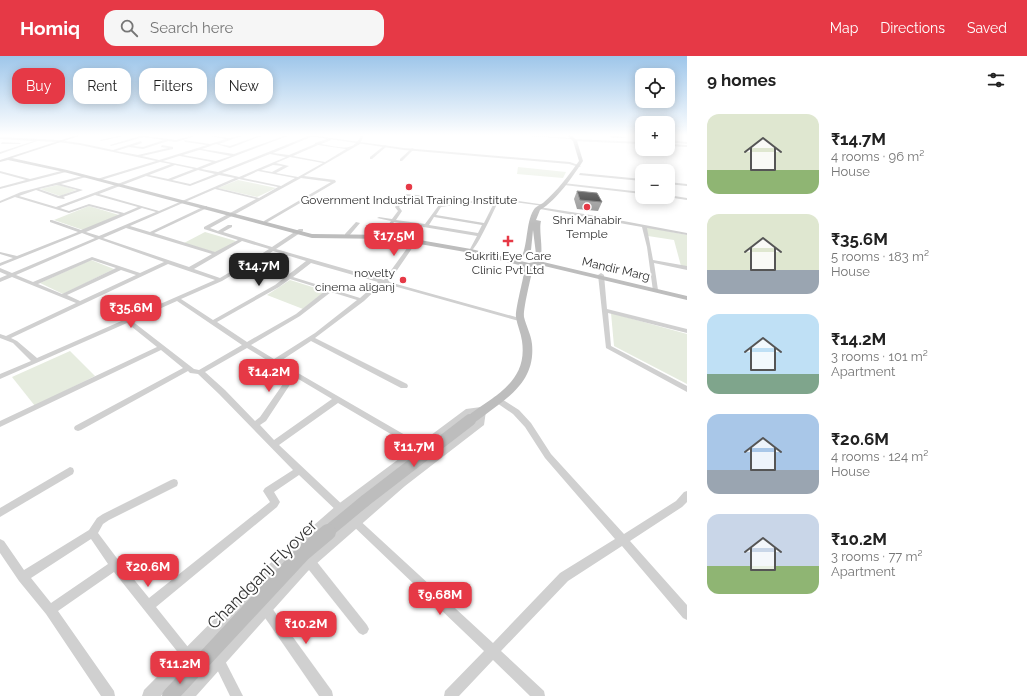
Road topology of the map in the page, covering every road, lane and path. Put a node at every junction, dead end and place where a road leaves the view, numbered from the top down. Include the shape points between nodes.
1 (37, 165) edge
2 (142, 165) edge
3 (173, 165) edge
4 (179, 165) edge
5 (194, 165) dead end
6 (208, 165) edge
7 (241, 165) edge
8 (268, 165) edge
9 (281, 165) edge
10 (323, 165) edge
11 (571, 165) edge
12 (580, 165) edge
13 (188, 167) junction
14 (197, 169) junction
15 (257, 170) junction
16 (65, 171) junction
17 (577, 172) junction
18 (1, 173) edge
19 (272, 173) junction
20 (218, 174) junction
21 (146, 175) junction
22 (85, 176) junction
23 (300, 177) junction
24 (238, 178) junction
25 (635, 179) edge
26 (687, 179) edge
27 (30, 180) junction
28 (98, 180) junction
29 (168, 180) junction
30 (58, 184) junction
31 (564, 184) junction
32 (675, 184) edge
33 (118, 185) junction
34 (685, 185) edge
35 (282, 187) junction
36 (0, 188) edge
37 (214, 188) junction
38 (35, 190) junction
39 (635, 192) edge
40 (96, 194) junction
41 (16, 196) junction
42 (59, 197) junction
43 (675, 197) edge
44 (438, 198) dead end
45 (260, 199) junction
46 (687, 199) edge
47 (75, 201) junction
48 (0, 202) edge
49 (183, 202) junction
50 (496, 202) junction
51 (142, 207) junction
52 (206, 207) junction
53 (541, 207) junction
54 (55, 208) junction
55 (160, 212) junction
56 (123, 214) junction
57 (231, 214) junction
58 (433, 216) junction
59 (379, 218) dead end
60 (392, 220) junction
61 (51, 222) dead end
62 (267, 223) junction
63 (358, 223) dead end
64 (485, 224) junction
65 (126, 226) junction
66 (230, 226) dead end
67 (426, 226) junction
68 (644, 226) junction
69 (299, 231) junction
70 (81, 232) junction
71 (219, 232) junction
72 (149, 234) junction
73 (687, 234) edge
74 (347, 235) junction
75 (480, 235) junction
76 (383, 236) junction
77 (100, 238) junction
78 (242, 239) junction
79 (415, 241) junction
80 (270, 248) junction
81 (472, 249) junction
82 (0, 253) edge
83 (216, 254) junction
84 (18, 258) junction
85 (310, 261) junction
86 (530, 261) junction
87 (651, 261) junction
88 (168, 262) junction
89 (0, 265) edge
90 (121, 268) junction
91 (687, 268) edge
92 (190, 269) junction
93 (0, 270) edge
94 (12, 275) junction
95 (140, 275) junction
96 (602, 276) junction
97 (289, 277) junction
98 (0, 280) edge
99 (220, 280) junction
100 (384, 282) junction
101 (33, 284) junction
102 (655, 289) junction
103 (330, 290) junction
104 (61, 296) junction
105 (687, 296) edge
106 (179, 300) junction
107 (362, 300) junction
108 (80, 304) junction
109 (604, 310) junction
110 (128, 321) junction
111 (213, 322) junction
112 (522, 322) junction
113 (687, 331) edge
114 (5, 338) edge
115 (311, 340) junction
116 (0, 344) edge
117 (247, 345) junction
118 (161, 348) junction
119 (36, 361) junction
120 (275, 362) junction
121 (188, 368) junction
122 (200, 372) junction
123 (294, 373) junction
124 (0, 377) edge
125 (404, 386) dead end
126 (687, 389) edge
127 (338, 399) junction
128 (497, 399) junction
129 (475, 416) junction
130 (0, 424) edge
131 (255, 425) junction
132 (78, 428) dead end
133 (274, 444) junction
134 (421, 448) junction
135 (300, 470) junction
136 (70, 471) dead end
137 (174, 483) dead end
138 (687, 495) edge
139 (341, 509) junction
140 (0, 513) edge
141 (355, 522) junction
142 (92, 533) junction
143 (622, 539) junction
144 (0, 544) edge
145 (309, 561) junction
146 (115, 565) junction
147 (23, 577) junction
148 (148, 606) junction
149 (265, 608) junction
150 (50, 610) junction
151 (687, 614) edge
152 (363, 629) dead end
153 (493, 651) junction
154 (188, 656) junction
155 (218, 659) junction
156 (109, 696) edge
157 (150, 696) edge
158 (170, 696) edge
159 (184, 696) edge
160 (237, 696) edge
161 (327, 696) edge
162 (450, 696) edge
163 (538, 696) edge

1 - 16 main road
2 - 28 street
3 - 21 street
4 - 13 street
5 - 13 street
6 - 14 street
7 - 20 street
8 - 15 street
9 - 19 street via 286,166
10 - 23 street
11 - 17 street
12 - 17 main road
13 - 14 street
14 - 20 street
14 - 29 street
15 - 19 street
15 - 24 street
16 - 22 main road
16 - 27 street
17 - 25 street
17 - 31 main road
18 - 27 street
19 - 23 street
20 - 24 street
20 - 29 street via 190,185
21 - 29 street
21 - 33 street
22 - 28 main road
22 - 30 street
23 - 35 street
23 - 62 street via 335,181
24 - 35 street
24 - 37 street
26 - 34 street
27 - 36 street
28 - 33 main road
30 - 38 street
30 - 42 street via 81,190
31 - 39 street
31 - 53 main road
32 - 34 street
33 - 40 street
33 - 49 main road
35 - 45 street
37 - 45 street
37 - 49 street
38 - 41 street
38 - 42 street
40 - 47 street
40 - 51 street
41 - 48 street
41 - 54 street
42 - 47 street
43 - 46 street
44 - 60 street via 407,194 397,207 400,211
45 - 57 street
47 - 54 street
49 - 52 main road
49 - 55 street
50 - 53 street via 498,199
50 - 58 street via 467,202 440,206
50 - 64 street
51 - 55 street
51 - 56 street
52 - 57 main road
52 - 72 street
53 - 68 street
53 - 86 main road via 537,209 530,229
53 - 86 main road via 536,230 538,254
54 - 56 street via 69,212 89,205
55 - 65 street
56 - 70 street
57 - 62 main road
57 - 71 street via 206,228
58 - 64 street
58 - 67 street
59 - 60 street
60 - 67 street
60 - 76 street
61 - 70 street
62 - 69 main road
63 - 74 street
64 - 75 street
65 - 72 street
65 - 77 street
66 - 71 street
67 - 75 street
68 - 73 street
68 - 87 street
69 - 74 main road via 327,236
69 - 76 main road via 322,237
69 - 80 street
70 - 77 street
70 - 84 street
71 - 78 street
72 - 83 street
74 - 76 main road
75 - 81 street
76 - 79 main road
76 - 81 main road
77 - 88 street
77 - 94 street
78 - 80 street
78 - 83 street
79 - 86 main road
79 - 100 street
80 - 85 street
80 - 99 street via 258,259
81 - 86 main road
82 - 84 street
83 - 92 street
84 - 89 street
85 - 97 street
85 - 100 street
86 - 96 main road, Mandir Marg
86 - 112 main road via 534,275 526,318
87 - 91 street
87 - 102 street
88 - 92 street
88 - 95 street
90 - 95 street
90 - 101 street via 92,258
90 - 104 street
92 - 99 street
93 - 94 street
94 - 98 street
94 - 101 street
95 - 108 street
96 - 102 main road, Mandir Marg
96 - 109 street
97 - 103 street
97 - 111 street via 251,302
99 - 106 street
100 - 107 street
100 - 112 street
101 - 104 street
102 - 105 main road, Mandir Marg
103 - 107 street
103 - 117 street via 298,314
104 - 108 street
106 - 110 street
106 - 111 street
107 - 115 street
108 - 114 street
109 - 113 street
109 - 126 street via 608,347
110 - 118 street
110 - 119 street
111 - 117 street
112 - 128 main road, Chandganj Flyover via 528,355 524,372 517,384
114 - 116 street
114 - 119 street via 15,342
115 - 120 street
115 - 125 street
117 - 120 street
117 - 122 street
118 - 121 street
118 - 130 street
119 - 124 street
120 - 123 street
121 - 122 street
121 - 132 street
122 - 131 street
123 - 127 street
123 - 131 street via 263,419
127 - 133 street
127 - 134 street
128 - 129 main road, Chandganj Flyover
128 - 143 street via 516,412 528,425 548,456
129 - 134 street via 469,412
129 - 141 street via 480,422
129 - 158 main road, Chandganj Flyover, bridge via 366,500 303,553
131 - 133 street
133 - 135 street
134 - 139 street
135 - 139 street
135 - 148 street via 268,491 274,504
136 - 140 street
137 - 142 street via 106,517
138 - 143 street via 679,504
139 - 141 street
139 - 154 street via 271,572
141 - 145 street
141 - 153 street
142 - 146 street
142 - 147 street
143 - 151 street
143 - 153 street via 564,576
144 - 147 street
145 - 149 street
145 - 152 street
146 - 148 street
146 - 150 street
147 - 150 street
148 - 154 street
149 - 155 street
149 - 161 street
150 - 156 street
153 - 162 street
153 - 163 street
154 - 157 street
155 - 159 street
155 - 160 street

